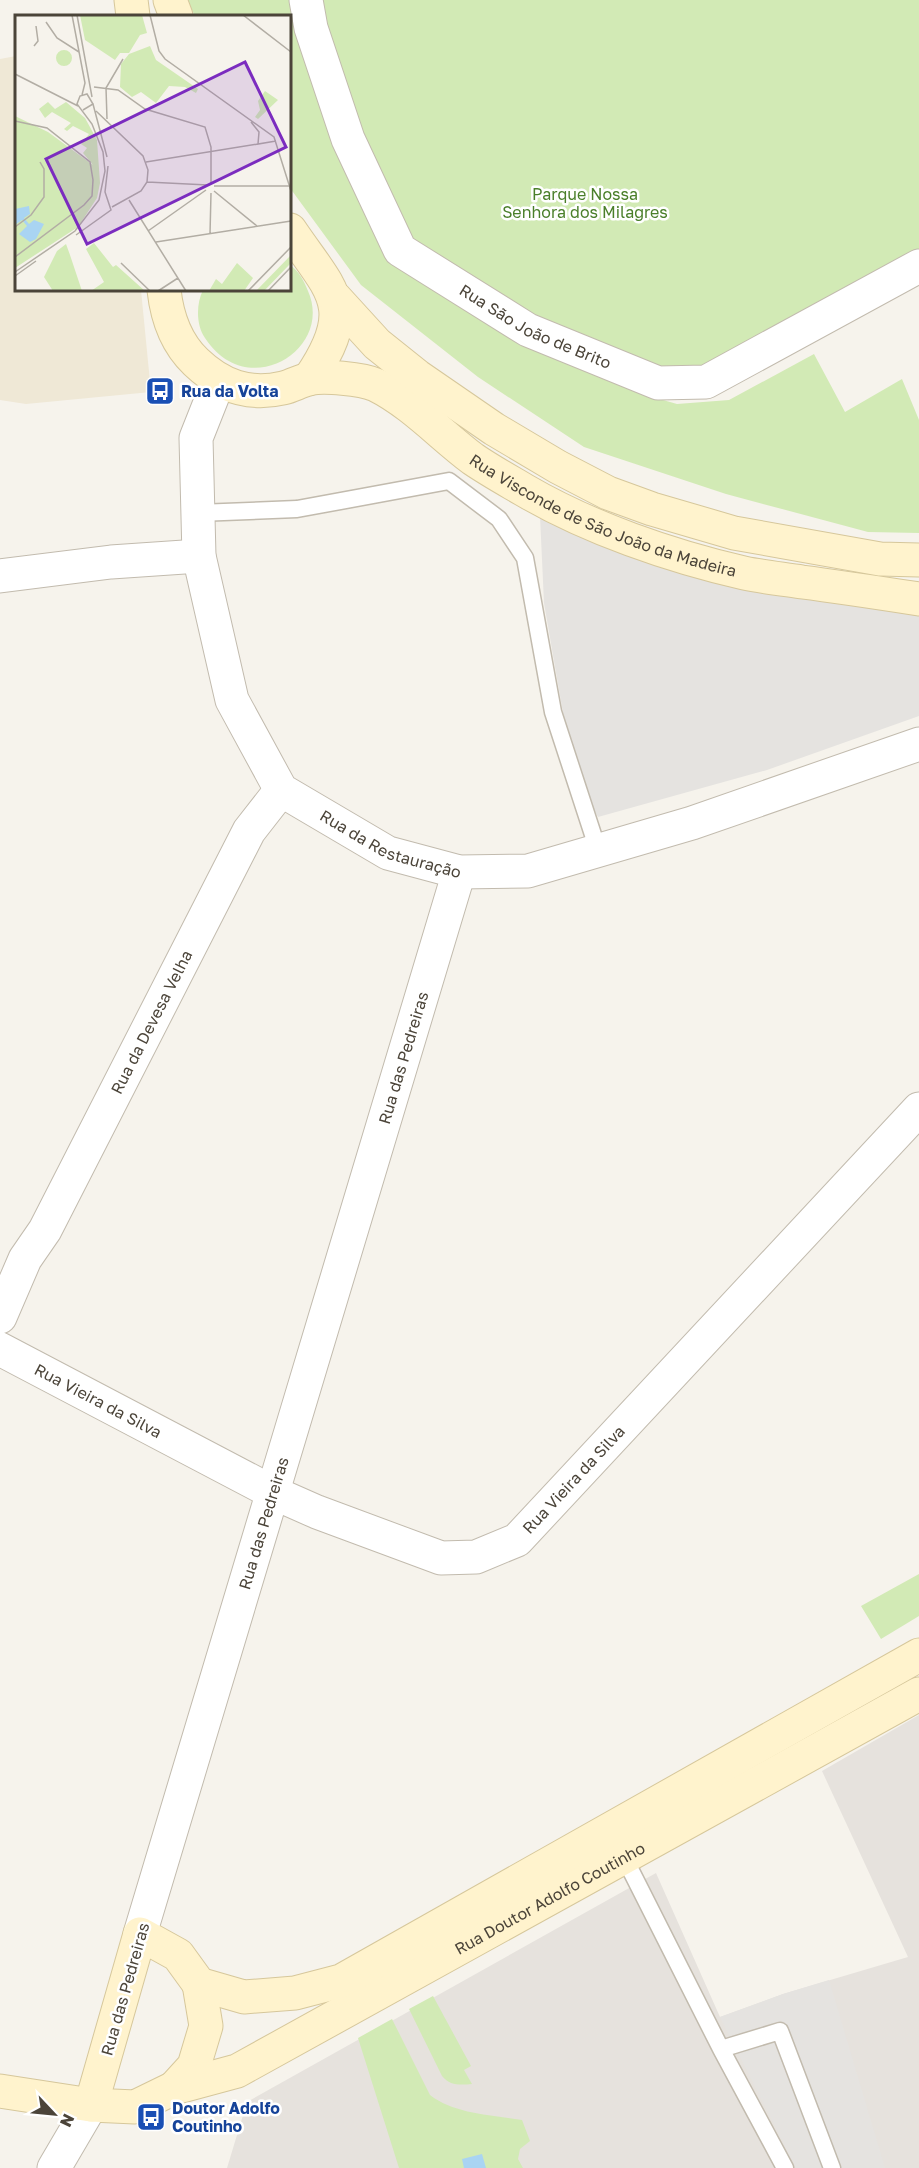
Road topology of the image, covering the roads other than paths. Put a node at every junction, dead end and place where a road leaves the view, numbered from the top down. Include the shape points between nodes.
1 (131, 0) edge
2 (170, 0) edge
3 (306, 0) edge
4 (133, 15) edge
5 (176, 15) edge
6 (294, 240) edge
7 (919, 266) edge
8 (165, 294) edge
9 (334, 298) junction
10 (310, 378) junction
11 (219, 380) junction
12 (198, 513) junction
13 (199, 556) junction
14 (919, 560) edge
15 (0, 576) edge
16 (919, 599) edge
17 (919, 744) edge
18 (281, 790) junction
19 (598, 850) junction
20 (459, 872) junction
21 (919, 1109) edge
22 (12, 1265) edge
23 (0, 1317) edge
24 (0, 1350) edge
25 (274, 1493) junction
26 (919, 1655) edge
27 (919, 1694) edge
28 (624, 1857) junction
29 (140, 1934) junction
30 (199, 1984) junction
31 (721, 2049) junction
32 (174, 2088) junction
33 (0, 2091) edge
34 (91, 2105) junction
35 (54, 2168) edge
36 (785, 2168) edge
37 (832, 2168) edge

1 - 4 main road
2 - 5 main road
3 - 7 street, Rua São João de Brito via 311,28 348,139 400,250 528,330 658,383 706,382
6 - 9 main road, Rua Visconde de São João da Madeira via 321,273
8 - 11 main road, Rua Visconde de São João da Madeira via 173,329 181,344
9 - 10 main road, Rua Visconde de São João da Madeira via 334,330
9 - 14 main road, Rua Visconde de São João da Madeira via 377,344 417,376 494,429 608,493 734,533 880,560
10 - 11 main road, Rua Visconde de São João da Madeira via 283,388 249,392
10 - 16 main road, Rua Visconde de São João da Madeira via 373,384 393,395 474,459 525,491 584,520 666,550 745,573
11 - 12 street via 196,438
12 - 13 street
12 - 19 lane via 297,509 449,481 498,519 525,558 553,712
13 - 15 street
13 - 18 street via 232,700
17 - 19 street, Rua da Restauração via 692,823
18 - 20 street, Rua da Restauração via 388,853
18 - 22 street, Rua da Devesa Velha via 249,831 45,1230
19 - 20 street, Rua da Restauração via 528,871
20 - 25 street, Rua das Pedreiras
21 - 25 street, Rua Vieira da Silva via 517,1540 476,1557 441,1558
22 - 23 street, Rua da Devesa Velha
24 - 25 street, Rua Vieira da Silva
25 - 29 street, Rua das Pedreiras
26 - 30 main road, Rua Doutor Adolfo Coutinho via 341,1982 295,1993 244,1997
27 - 28 main road, Rua Doutor Adolfo Coutinho
28 - 31 lane
28 - 32 main road, Rua Doutor Adolfo Coutinho via 237,2071
29 - 30 main road, Rua Doutor Adolfo Coutinho via 178,1955
29 - 34 main road, Rua das Pedreiras
30 - 32 main road, Rua Doutor Adolfo Coutinho via 206,2026 194,2066
31 - 36 lane
31 - 37 lane via 780,2031
32 - 34 main road, Rua Doutor Adolfo Coutinho via 135,2107
33 - 34 main road, Rua Doutor Adolfo Coutinho
34 - 35 street, Rua das Pedreiras

